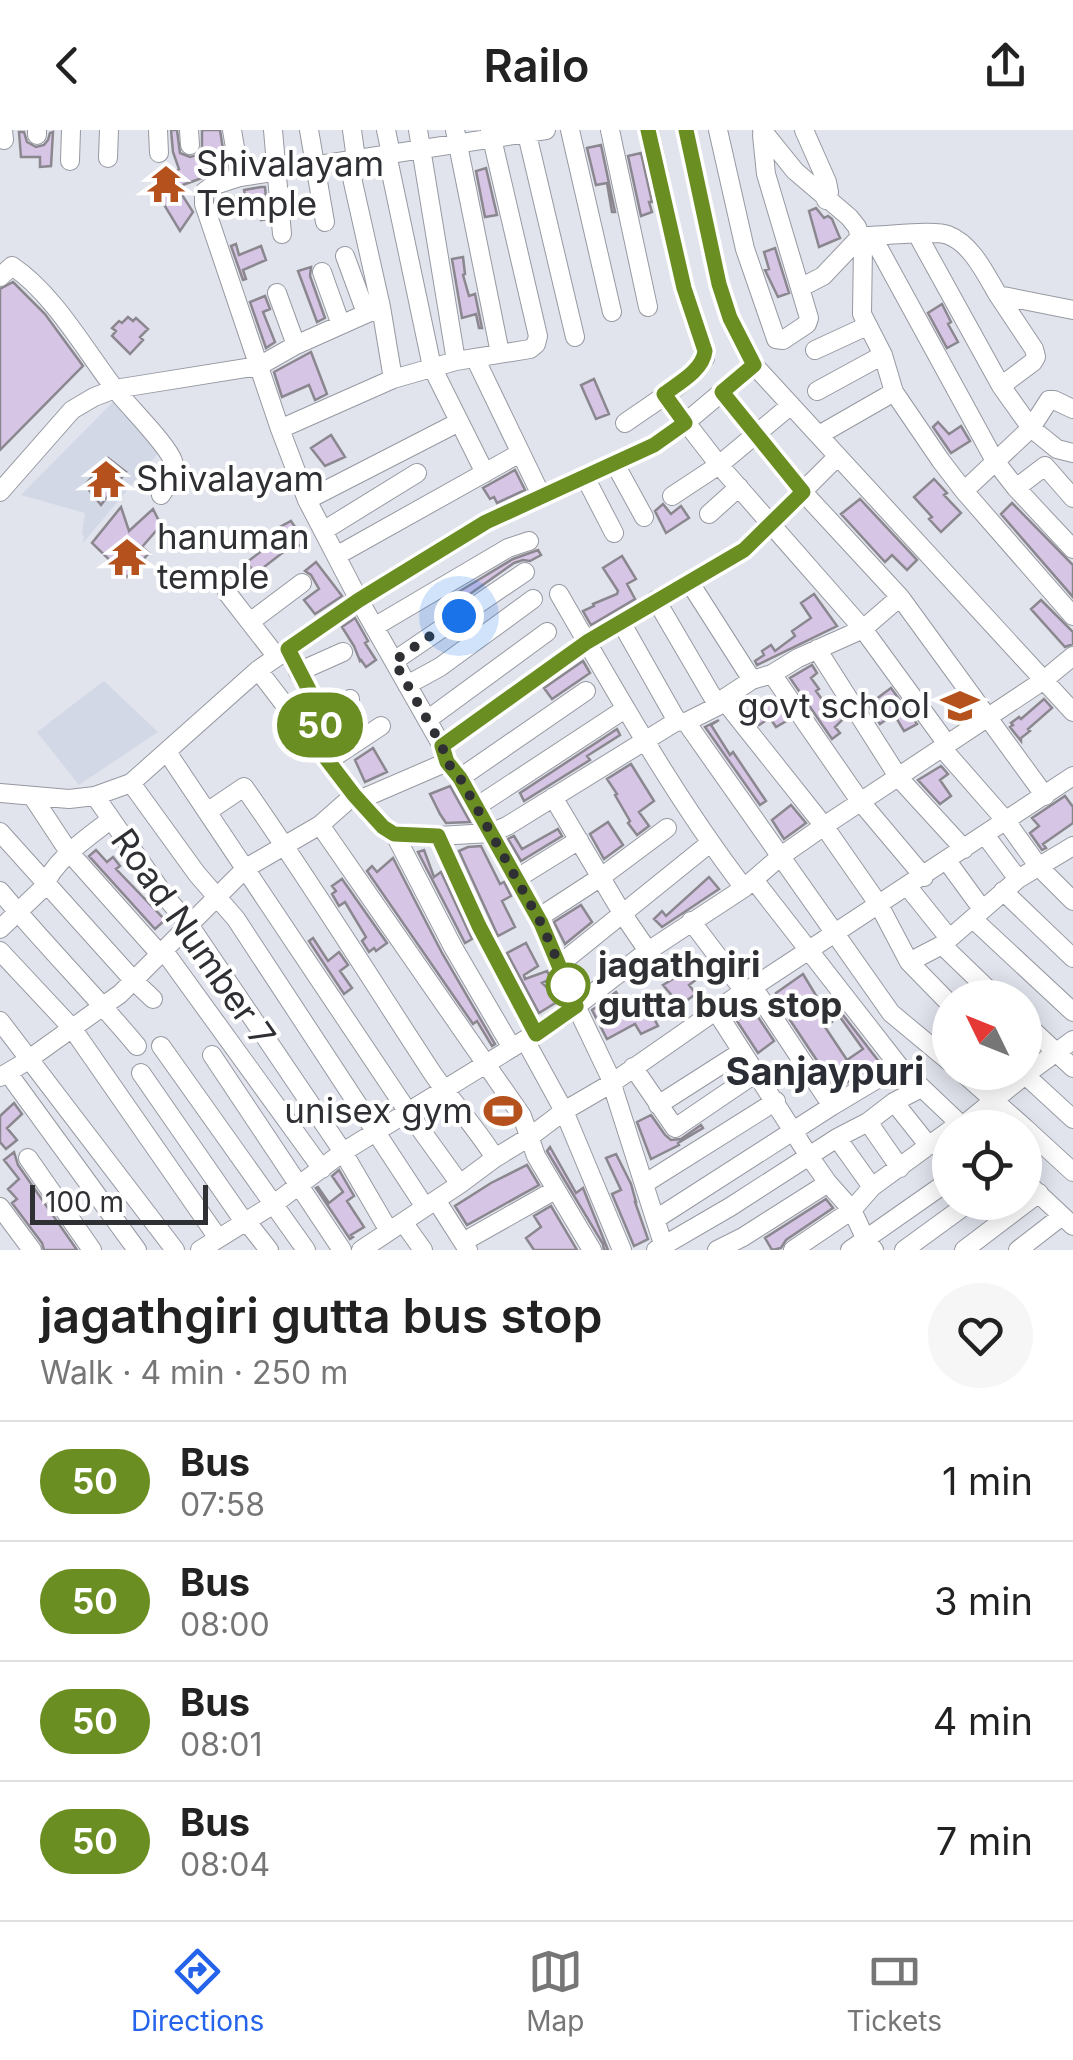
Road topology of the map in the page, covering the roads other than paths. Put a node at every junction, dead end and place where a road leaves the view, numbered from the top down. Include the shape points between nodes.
1 (70, 130) edge
2 (109, 130) edge
3 (158, 130) edge
4 (232, 130) edge
5 (272, 130) edge
6 (309, 130) edge
7 (352, 130) edge
8 (386, 130) edge
9 (570, 130) edge
10 (610, 130) edge
11 (648, 130) edge
12 (686, 130) edge
13 (718, 130) edge
14 (804, 130) edge
15 (533, 131) edge
16 (762, 132) edge
17 (491, 134) edge
18 (456, 137) edge
19 (419, 140) edge
20 (159, 153) dead end
21 (389, 154) junction
22 (108, 158) dead end
23 (352, 160) junction
24 (70, 161) dead end
25 (316, 165) junction
26 (277, 171) junction
27 (240, 177) junction
28 (826, 200) junction
29 (325, 222) dead end
30 (282, 234) dead end
31 (917, 234) junction
32 (867, 236) junction
33 (0, 249) edge
34 (345, 256) dead end
35 (6, 271) edge
36 (322, 272) dead end
37 (800, 288) junction
38 (277, 293) dead end
39 (998, 295) junction
40 (648, 307) dead end
41 (373, 310) junction
42 (1073, 310) edge
43 (612, 312) dead end
44 (341, 325) junction
45 (867, 326) junction
46 (575, 337) dead end
47 (296, 345) junction
48 (815, 350) dead end
49 (500, 353) junction
50 (883, 355) junction
51 (466, 359) junction
52 (754, 365) junction
53 (260, 366) junction
54 (432, 368) junction
55 (393, 379) junction
56 (1000, 386) junction
57 (115, 389) junction
58 (817, 391) dead end
59 (722, 392) junction
60 (894, 392) junction
61 (664, 394) junction
62 (791, 405) junction
63 (1073, 409) edge
64 (459, 422) junction
65 (625, 423) dead end
66 (685, 423) junction
67 (1030, 428) junction
68 (280, 429) junction
69 (758, 434) junction
70 (818, 435) junction
71 (1065, 451) edge
72 (520, 453) junction
73 (838, 456) junction
74 (995, 461) junction
75 (615, 464) junction
76 (720, 465) junction
77 (1045, 466) junction
78 (417, 472) dead end
79 (485, 473) junction
80 (585, 477) junction
81 (740, 487) junction
82 (1016, 488) junction
83 (964, 491) junction
84 (0, 492) edge
85 (803, 492) junction
86 (160, 496) dead end
87 (672, 496) dead end
88 (542, 497) junction
89 (1073, 498) edge
90 (307, 500) junction
91 (710, 514) dead end
92 (644, 517) dead end
93 (771, 525) junction
94 (323, 531) junction
95 (614, 532) dead end
96 (529, 541) dead end
97 (1073, 549) edge
98 (336, 556) junction
99 (524, 572) dead end
100 (302, 583) dead end
101 (690, 583) junction
102 (225, 586) dead end
103 (559, 594) dead end
104 (900, 597) junction
105 (533, 599) dead end
106 (359, 600) junction
107 (656, 600) junction
108 (1070, 606) edge
109 (250, 622) junction
110 (620, 622) junction
111 (374, 627) junction
112 (863, 629) junction
113 (548, 632) dead end
114 (587, 642) junction
115 (817, 649) junction
116 (343, 652) dead end
117 (282, 653) junction
118 (1073, 656) edge
119 (394, 661) junction
120 (258, 670) junction
121 (298, 672) junction
122 (772, 674) junction
123 (752, 680) junction
124 (1044, 680) junction
125 (407, 685) junction
126 (586, 691) dead end
127 (350, 700) dead end
128 (720, 702) junction
129 (625, 709) junction
130 (1073, 712) edge
131 (322, 715) junction
132 (989, 718) junction
133 (426, 720) junction
134 (681, 722) junction
135 (381, 726) dead end
136 (309, 736) junction
137 (644, 740) junction
138 (944, 746) junction
139 (166, 752) junction
140 (445, 754) junction
141 (328, 761) junction
142 (1073, 776) edge
143 (460, 778) junction
144 (899, 778) junction
145 (131, 783) junction
146 (0, 793) edge
147 (32, 796) junction
148 (95, 796) junction
149 (1044, 796) junction
150 (554, 797) junction
151 (356, 798) junction
152 (860, 801) junction
153 (476, 808) junction
154 (207, 812) junction
155 (110, 820) junction
156 (1006, 821) junction
157 (320, 825) junction
158 (824, 826) junction
159 (666, 828) dead end
160 (0, 832) edge
161 (490, 833) junction
162 (394, 834) junction
163 (438, 836) junction
164 (985, 836) junction
165 (579, 840) junction
166 (710, 843) junction
167 (284, 845) junction
168 (1073, 847) edge
169 (964, 849) junction
170 (69, 852) junction
171 (781, 856) junction
172 (947, 861) junction
173 (1039, 867) junction
174 (246, 868) junction
175 (600, 878) junction
176 (1018, 878) junction
177 (516, 879) junction
178 (45, 881) junction
179 (916, 882) junction
180 (749, 884) junction
181 (0, 891) edge
182 (1003, 891) junction
183 (217, 897) junction
184 (1073, 900) edge
185 (879, 905) junction
186 (18, 913) junction
187 (622, 913) junction
188 (978, 914) junction
189 (538, 918) junction
190 (691, 921) junction
191 (190, 926) junction
192 (0, 929) edge
193 (834, 932) junction
194 (945, 942) junction
195 (809, 950) junction
196 (0, 951) edge
197 (648, 951) junction
198 (162, 952) junction
199 (1073, 958) edge
200 (909, 962) junction
201 (560, 964) junction
202 (981, 980) edge
203 (134, 982) junction
204 (932, 986) edge
205 (748, 989) junction
206 (153, 999) dead end
207 (103, 1005) junction
208 (576, 1006) junction
209 (716, 1011) junction
210 (1073, 1012) edge
211 (0, 1021) edge
212 (72, 1028) junction
213 (1042, 1039) edge
214 (1073, 1040) edge
215 (524, 1041) junction
216 (137, 1046) dead end
217 (161, 1046) dead end
218 (932, 1047) edge
219 (741, 1052) junction
220 (1056, 1052) junction
221 (212, 1055) dead end
222 (29, 1058) junction
223 (1042, 1061) edge
224 (485, 1063) junction
225 (899, 1066) junction
226 (633, 1067) junction
227 (1073, 1068) edge
228 (140, 1073) dead end
229 (756, 1073) junction
230 (4, 1075) edge
231 (612, 1083) junction
232 (921, 1088) junction
233 (983, 1090) edge
234 (1004, 1090) edge
235 (1041, 1090) edge
236 (444, 1091) junction
237 (994, 1099) junction
238 (776, 1101) junction
239 (894, 1102) junction
240 (658, 1104) junction
241 (832, 1106) junction
242 (944, 1110) edge
243 (980, 1110) edge
244 (1006, 1110) edge
245 (564, 1111) junction
246 (408, 1112) junction
247 (1073, 1119) edge
248 (868, 1122) junction
249 (675, 1128) junction
250 (795, 1131) junction
251 (375, 1134) junction
252 (531, 1136) junction
253 (837, 1138) junction
254 (932, 1144) edge
255 (1042, 1144) edge
256 (929, 1146) junction
257 (343, 1152) junction
258 (690, 1155) junction
259 (809, 1156) junction
260 (28, 1158) dead end
261 (495, 1158) junction
262 (900, 1168) junction
263 (322, 1169) junction
264 (1073, 1172) edge
265 (828, 1182) junction
266 (299, 1184) junction
267 (460, 1184) junction
268 (644, 1184) junction
269 (872, 1187) junction
270 (555, 1190) junction
271 (932, 1194) edge
272 (1042, 1196) edge
273 (430, 1203) junction
274 (274, 1204) junction
275 (0, 1207) edge
276 (852, 1210) junction
277 (656, 1219) junction
278 (945, 1220) edge
279 (996, 1220) edge
280 (1068, 1221) edge
281 (246, 1223) junction
282 (389, 1235) edge
283 (218, 1238) junction
284 (466, 1246) edge
285 (864, 1246) edge
286 (661, 1249) edge
287 (32, 1250) edge
288 (92, 1250) edge
289 (138, 1250) edge
290 (175, 1250) edge
291 (200, 1250) edge
292 (269, 1250) edge
293 (306, 1250) edge
294 (342, 1250) edge
295 (360, 1250) edge
296 (423, 1250) edge
297 (592, 1250) edge
298 (622, 1250) edge
299 (717, 1250) edge
300 (794, 1250) edge
301 (904, 1250) edge
302 (964, 1250) edge
303 (1018, 1250) edge

1 - 24 street
2 - 22 street
3 - 20 street
4 - 27 street
5 - 26 street
6 - 25 street
7 - 23 street
8 - 21 street
9 - 43 street
10 - 40 street
11 - 61 street via 705,351 700,366
12 - 52 street via 719,284
13 - 37 street via 745,249 776,339 807,324
14 - 28 street via 828,182
15 - 17 street
15 - 46 street
16 - 28 street
16 - 37 street via 766,174
17 - 18 street
17 - 49 street via 538,336 530,349
18 - 19 street
18 - 49 street
19 - 21 street
19 - 51 street
21 - 23 street
21 - 54 street
23 - 25 street
23 - 41 street
25 - 26 street
25 - 29 street
26 - 27 street
26 - 30 street
27 - 53 street via 212,186 204,204
28 - 32 street
31 - 32 street
31 - 39 street via 950,235 975,257
31 - 56 street
32 - 37 street
32 - 45 street via 861,303
32 - 74 street
33 - 35 street
34 - 41 street
35 - 57 street via 25,274
36 - 44 street
38 - 47 street
39 - 42 street
39 - 56 street via 1036,356
41 - 44 street
41 - 55 street
44 - 47 street
45 - 48 street
45 - 50 street
47 - 53 street
49 - 51 street
50 - 58 street
50 - 60 street
51 - 54 street
51 - 72 street
52 - 59 street
52 - 62 street
53 - 57 street
53 - 68 street
54 - 55 street
54 - 64 street
55 - 68 street
56 - 67 street
57 - 84 street via 72,410
57 - 86 street via 174,464
59 - 66 street
59 - 69 street
60 - 70 street
60 - 83 street
61 - 65 street
61 - 66 street
62 - 69 street
62 - 70 street
63 - 67 street via 1049,400
64 - 79 street
64 - 90 street
66 - 75 street
66 - 76 street
67 - 71 street
67 - 74 street
68 - 90 street
69 - 76 street
69 - 85 street
70 - 73 street
71 - 77 street
72 - 79 street
72 - 88 street
73 - 85 street
73 - 124 street
74 - 82 street
74 - 83 street
75 - 80 street
75 - 92 street
76 - 81 street
76 - 87 street
77 - 82 street
77 - 89 street
78 - 94 street
79 - 98 street
80 - 88 street
80 - 95 street
81 - 91 street
81 - 93 street
82 - 97 street
83 - 108 street
85 - 93 street
85 - 104 street
88 - 106 street via 486,522
90 - 94 street
93 - 101 street
93 - 112 street
94 - 98 street
96 - 111 street
98 - 106 street
99 - 119 street
100 - 109 street
101 - 107 street
101 - 123 street
102 - 109 street
103 - 114 street
104 - 112 street
104 - 132 street
105 - 125 street
106 - 111 street
106 - 117 street
107 - 110 street
107 - 128 street
109 - 117 street
110 - 114 street
110 - 134 street
111 - 119 street
112 - 115 street
112 - 138 street
113 - 133 street
114 - 129 street
114 - 140 street
115 - 122 street
115 - 144 street
116 - 121 street
117 - 120 street
117 - 121 street
118 - 124 street
119 - 125 street
120 - 136 street
120 - 139 street
121 - 131 street
122 - 123 street
122 - 152 street
123 - 128 street
124 - 130 street
124 - 132 street
125 - 133 street
126 - 143 street
127 - 131 street
128 - 134 street
128 - 158 street
129 - 137 street
129 - 153 street
131 - 136 street
132 - 138 street
132 - 149 street
133 - 140 street
134 - 137 street
134 - 171 street
135 - 141 street
136 - 141 street
137 - 150 street
137 - 166 street
138 - 144 street
138 - 156 street
139 - 145 street
139 - 154 street
140 - 143 street
140 - 151 street
141 - 151 street
142 - 149 street
143 - 153 street
144 - 152 street
144 - 169 street
145 - 148 street
145 - 183 street
146 - 147 street
147 - 148 street
147 - 170 street
148 - 155 street, Road Number 7
149 - 156 street
150 - 161 street
150 - 165 street
151 - 157 street
151 - 162 street
152 - 158 street
152 - 179 street
153 - 161 street
154 - 167 street via 244,787
154 - 174 street
155 - 170 street
155 - 191 street, Road Number 7
156 - 164 street
156 - 173 street
157 - 167 street
157 - 224 street
158 - 171 street
158 - 185 street
159 - 175 street
160 - 178 street
161 - 163 street
161 - 177 street
162 - 163 street
162 - 215 street via 454,947
163 - 215 street
164 - 169 street
164 - 176 street
165 - 175 street
165 - 177 street
166 - 180 street
166 - 187 street
167 - 174 street
167 - 236 street
168 - 173 street
169 - 172 street
170 - 178 street
170 - 198 street
171 - 180 street
171 - 193 street
172 - 179 street
172 - 188 street
173 - 176 street
173 - 184 street
174 - 183 street
174 - 246 street
175 - 187 street
175 - 189 street
176 - 182 street
177 - 189 street
178 - 186 street
178 - 203 street
179 - 185 street
179 - 194 street
180 - 190 street
180 - 195 street
181 - 186 street
182 - 188 street
182 - 199 street
183 - 191 street
183 - 251 street
185 - 193 street
185 - 200 street
186 - 192 street
186 - 207 street
187 - 197 street
187 - 201 street
188 - 194 street
188 - 210 street
189 - 201 street
190 - 197 street
190 - 205 street
191 - 198 street
191 - 257 street, Road Number 7
193 - 195 street
193 - 218 street via 891,1012
194 - 200 street
194 - 202 street
195 - 205 street
195 - 225 street
196 - 212 street
197 - 208 street
198 - 203 street
198 - 263 street
200 - 204 street
201 - 208 street
203 - 206 street
203 - 207 street
205 - 209 street
205 - 241 street
207 - 212 street
207 - 216 street
208 - 215 street
208 - 231 street
209 - 219 street
209 - 226 street
211 - 222 street
212 - 222 street
212 - 283 street
213 - 220 street
214 - 220 street
215 - 224 street
215 - 245 street
217 - 274 street
219 - 229 street
219 - 240 street
220 - 223 street
220 - 227 street
221 - 266 street
222 - 230 street
222 - 290 street
224 - 236 street
224 - 252 street
225 - 232 street
225 - 241 street
226 - 231 street
226 - 240 street
228 - 281 street
229 - 238 street
229 - 249 street
230 - 289 street
231 - 245 street
231 - 268 street
232 - 239 street
232 - 242 street
233 - 237 street
234 - 237 street
235 - 247 street
236 - 246 street
236 - 261 street
237 - 243 street
237 - 244 street
238 - 250 street
238 - 258 street
239 - 248 street
239 - 256 street
240 - 249 street
241 - 250 street
245 - 252 street
245 - 298 street
246 - 251 street
246 - 267 street
248 - 253 street
248 - 262 street
249 - 258 street
250 - 259 street
250 - 277 street
251 - 257 street
251 - 273 street
252 - 261 street
252 - 270 street
253 - 259 street
253 - 269 street
254 - 256 street
255 - 264 street
256 - 262 street
257 - 263 street
257 - 282 street, Road Number 7
258 - 268 street
259 - 265 street
259 - 286 street
260 - 288 street
261 - 267 street
262 - 269 street
263 - 266 street
265 - 276 street
265 - 299 street
266 - 274 street
266 - 294 street
267 - 273 street
268 - 277 street
269 - 276 street
270 - 284 street
270 - 297 street
271 - 285 street
272 - 280 street
273 - 282 street
273 - 284 street
274 - 281 street
274 - 293 street
275 - 287 street
276 - 285 street
276 - 300 street
277 - 286 street
278 - 301 street
279 - 302 street
280 - 303 street
281 - 283 street
281 - 292 street
282 - 295 street
282 - 296 street, Road Number 7
283 - 291 street

